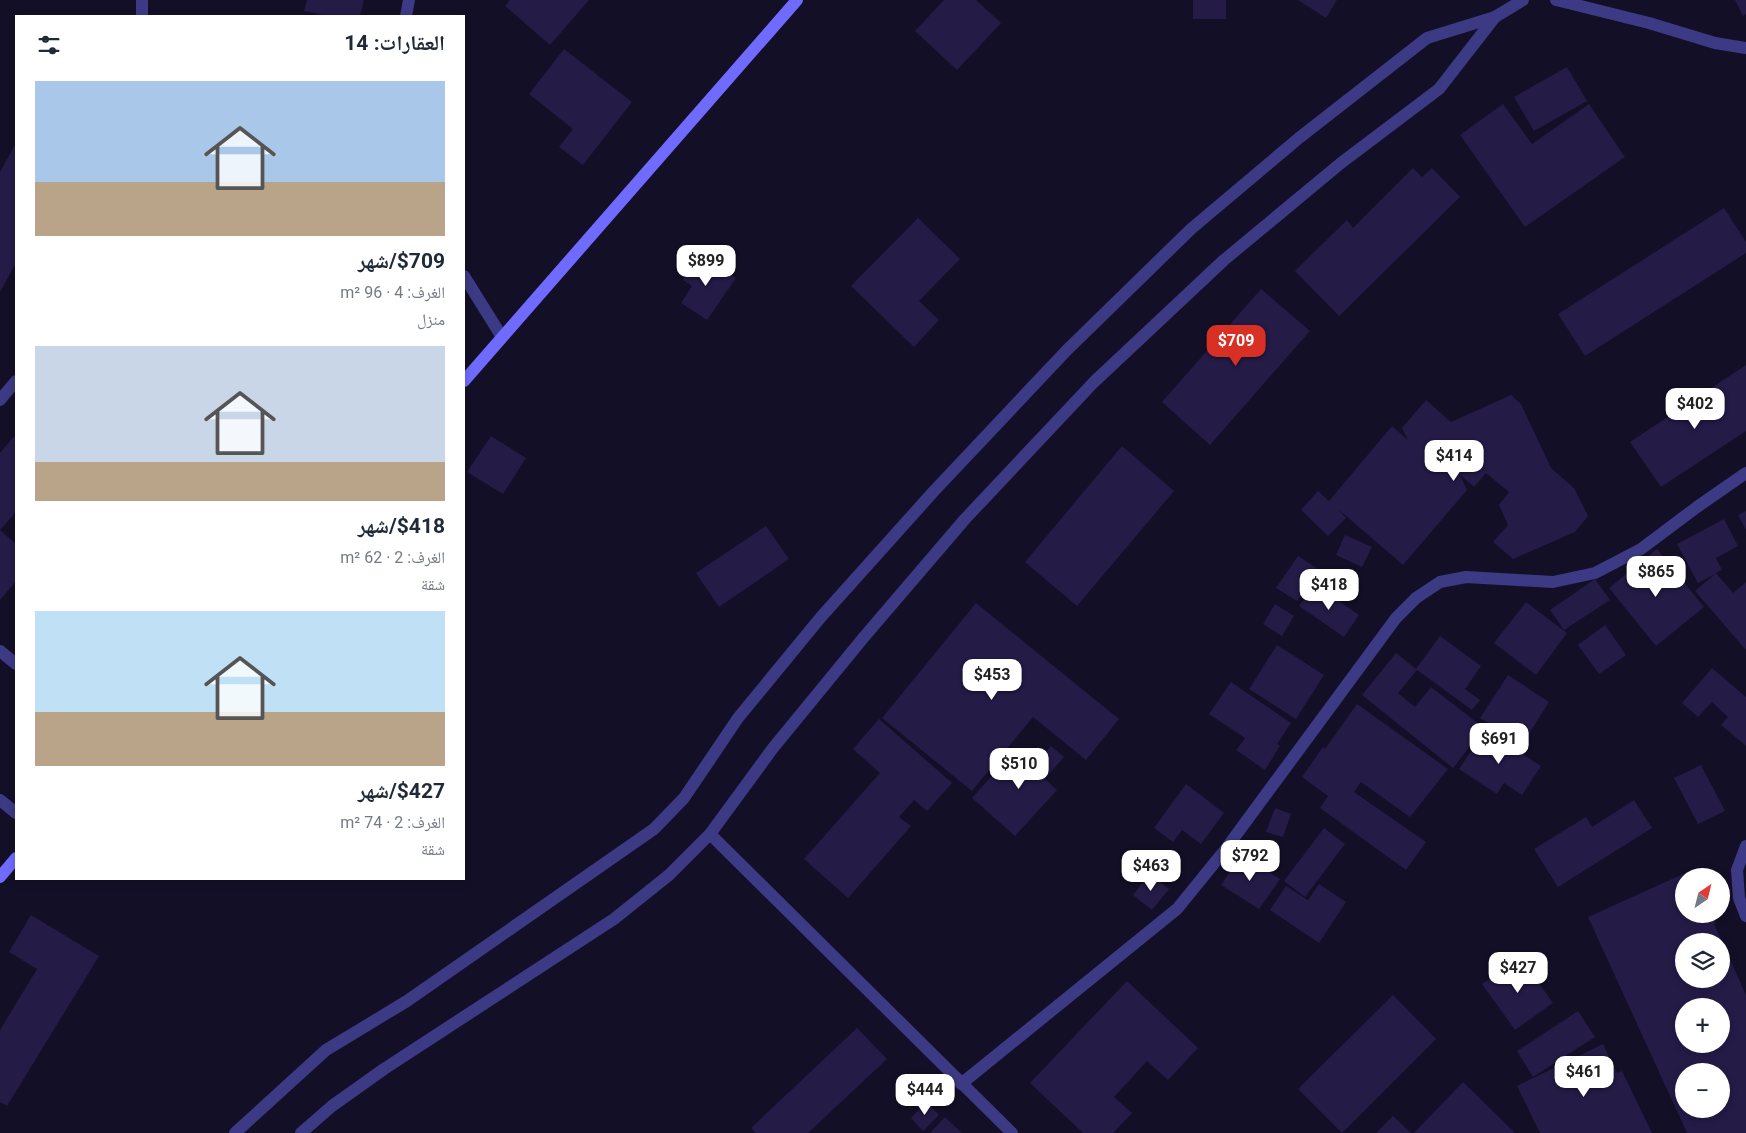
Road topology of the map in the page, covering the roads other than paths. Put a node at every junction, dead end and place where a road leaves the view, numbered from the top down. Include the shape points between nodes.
1 (142, 0) edge
2 (409, 0) edge
3 (797, 0) edge
4 (1523, 0) edge
5 (1556, 0) edge
6 (142, 15) edge
7 (406, 15) edge
8 (1494, 16) junction
9 (1746, 48) edge
10 (465, 278) edge
11 (502, 337) junction
12 (465, 379) edge
13 (15, 382) edge
14 (0, 400) edge
15 (1746, 473) edge
16 (0, 651) edge
17 (15, 663) edge
18 (0, 800) edge
19 (15, 812) edge
20 (710, 834) junction
21 (1746, 846) edge
22 (15, 859) edge
23 (0, 877) edge
24 (1746, 916) edge
25 (961, 1084) junction
26 (235, 1133) edge
27 (301, 1133) edge
28 (1012, 1133) edge

1 - 6 street
2 - 7 street
3 - 11 main road
4 - 8 street
5 - 9 street via 1715,43
8 - 20 street via 1439,89 1341,163 1224,260 1094,382 965,519 864,637 773,748
8 - 26 street via 1427,38 1299,138 1150,269 1067,350 821,617 738,718 684,798 654,829 407,1001 326,1050
10 - 11 street
11 - 12 main road
13 - 14 street
15 - 25 street via 1641,549 1595,572 1553,582 1466,577 1440,582 1416,598 1396,618 1225,850 1177,909
16 - 17 street
18 - 19 street
20 - 25 street
20 - 27 street via 669,875 614,920 384,1069
21 - 24 street via 1738,870 1739,898
22 - 23 main road
25 - 28 street

